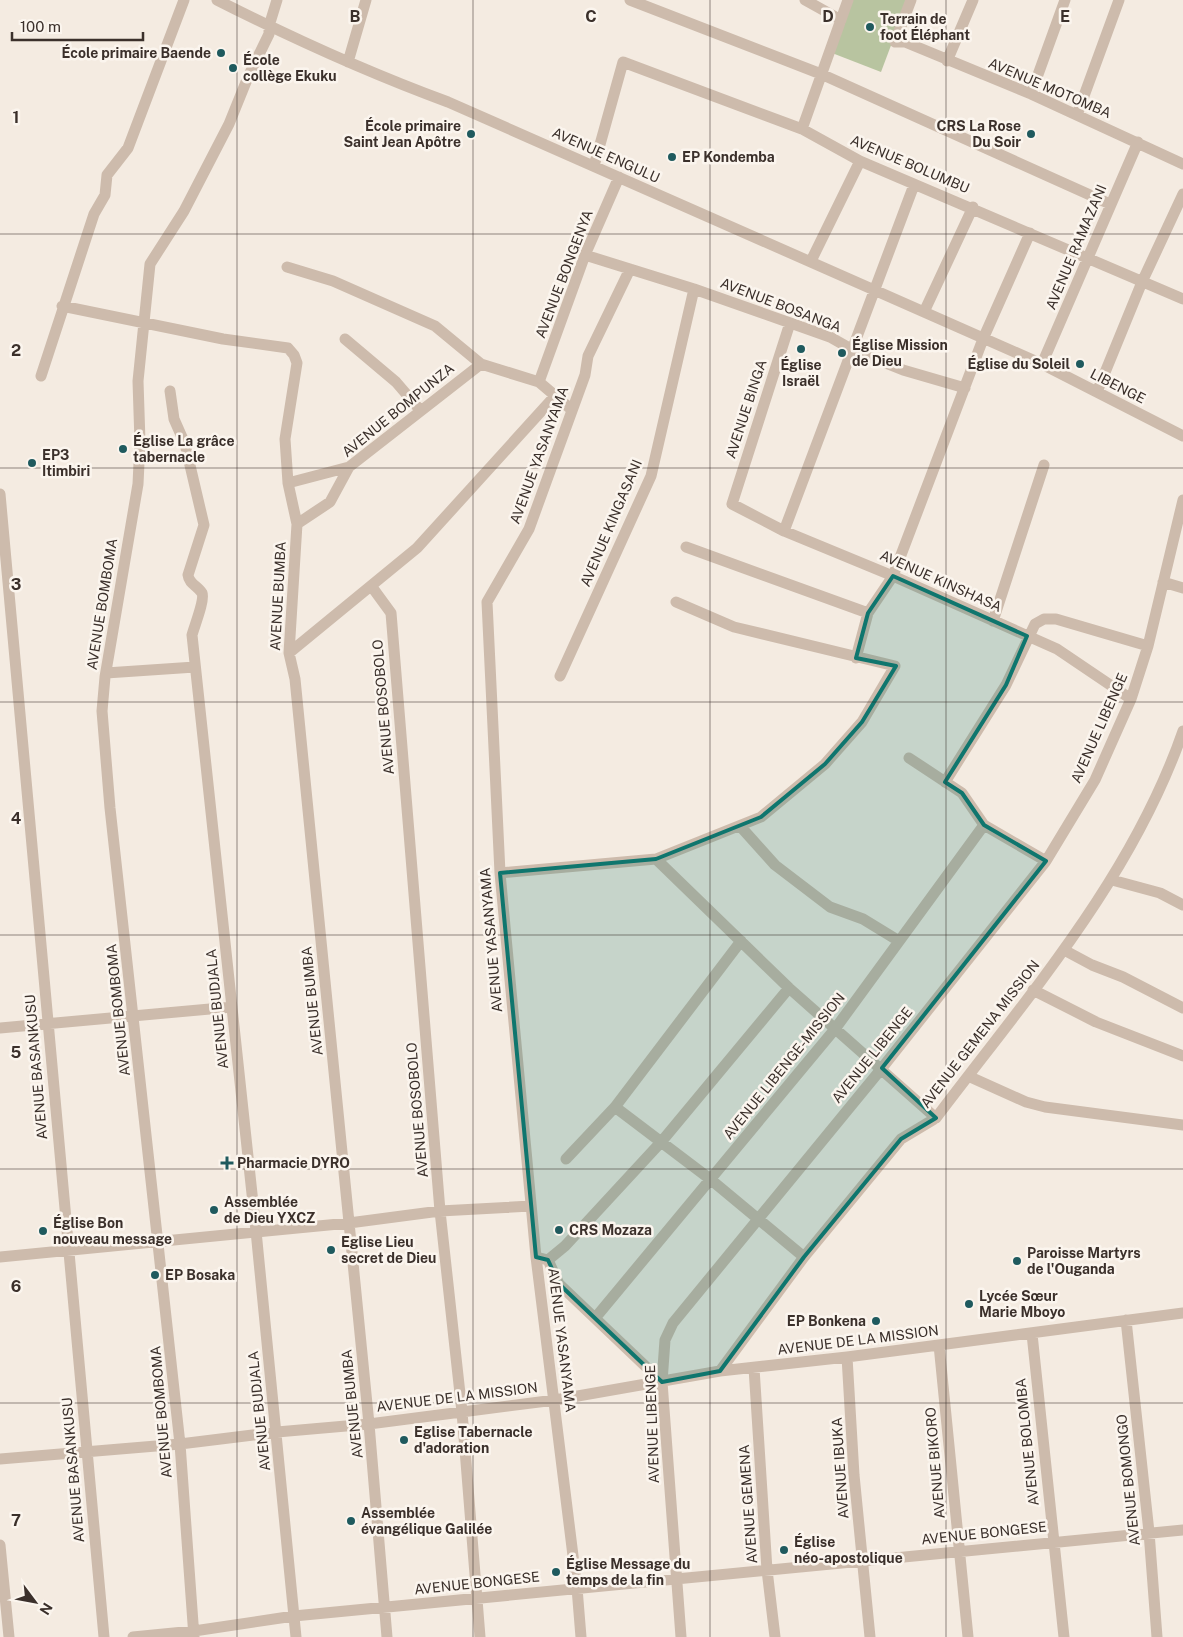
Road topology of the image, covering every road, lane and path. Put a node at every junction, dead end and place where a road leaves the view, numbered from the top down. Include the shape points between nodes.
1 (184, 0) edge
2 (217, 0) edge
3 (277, 0) edge
4 (366, 0) edge
5 (630, 0) edge
6 (805, 0) edge
7 (848, 0) edge
8 (910, 0) edge
9 (973, 0) edge
10 (1065, 0) edge
11 (1119, 0) edge
12 (841, 20) junction
13 (270, 26) junction
14 (947, 61) junction
15 (348, 62) junction
16 (821, 74) junction
17 (1031, 94) junction
18 (1077, 115) junction
19 (802, 129) junction
20 (1138, 142) junction
21 (860, 161) junction
22 (1183, 164) edge
23 (594, 166) junction
24 (619, 177) junction
25 (914, 184) junction
26 (1183, 194) edge
27 (1110, 204) junction
28 (973, 207) junction
29 (1030, 233) junction
30 (584, 255) junction
31 (1086, 259) junction
32 (811, 261) junction
33 (287, 267) dead end
34 (630, 268) junction
35 (1142, 282) junction
36 (694, 289) junction
37 (874, 290) junction
38 (1183, 299) edge
39 (62, 306) junction
40 (924, 312) junction
41 (143, 322) junction
42 (790, 323) junction
43 (345, 339) dead end
44 (983, 339) junction
45 (853, 350) junction
46 (481, 364) junction
47 (1042, 364) junction
48 (41, 376) dead end
49 (538, 382) junction
50 (965, 388) junction
51 (170, 391) dead end
52 (1097, 392) junction
53 (555, 396) junction
54 (420, 410) junction
55 (572, 410) junction
56 (1183, 436) edge
57 (1044, 465) dead end
58 (349, 467) junction
59 (288, 483) junction
60 (0, 494) edge
61 (1183, 500) edge
62 (732, 504) joint
63 (297, 524) junction
64 (784, 531) junction
65 (686, 547) dead end
66 (893, 576) junction
67 (1163, 582) junction
68 (372, 587) junction
69 (1183, 588) edge
70 (676, 602) dead end
71 (868, 613) junction
72 (993, 621) junction
73 (1027, 636) junction
74 (1148, 646) junction
75 (288, 653) junction
76 (856, 658) junction
77 (195, 667) junction
78 (106, 673) junction
79 (560, 676) dead end
80 (1131, 698) junction
81 (1183, 731) edge
82 (909, 758) dead end
83 (945, 782) junction
84 (984, 825) junction
85 (740, 826) junction
86 (656, 859) junction
87 (1046, 861) junction
88 (500, 873) junction
89 (1112, 880) junction
90 (1183, 905) edge
91 (741, 941) junction
92 (899, 941) junction
93 (1064, 950) junction
94 (789, 988) junction
95 (1033, 990) junction
96 (232, 1007) junction
97 (1183, 1008) edge
98 (133, 1017) junction
99 (47, 1022) junction
100 (0, 1028) edge
101 (835, 1029) junction
102 (1183, 1056) edge
103 (882, 1068) junction
104 (968, 1076) junction
105 (615, 1107) junction
106 (936, 1118) junction
107 (1183, 1125) edge
108 (662, 1141) junction
109 (566, 1159) dead end
110 (710, 1179) junction
111 (531, 1206) junction
112 (440, 1211) junction
113 (758, 1218) junction
114 (348, 1223) junction
115 (256, 1231) junction
116 (159, 1242) junction
117 (68, 1250) junction
118 (0, 1256) edge
119 (804, 1257) junction
120 (542, 1258) junction
121 (1183, 1313) edge
122 (596, 1317) junction
123 (1126, 1320) junction
124 (1032, 1334) junction
125 (939, 1345) junction
126 (847, 1357) junction
127 (754, 1368) junction
128 (720, 1371) junction
129 (662, 1382) junction
130 (554, 1400) junction
131 (462, 1412) junction
132 (369, 1424) junction
133 (277, 1432) junction
134 (180, 1444) junction
135 (87, 1451) junction
136 (0, 1459) edge
137 (1183, 1530) edge
138 (1149, 1532) junction
139 (1052, 1541) junction
140 (0, 1545) edge
141 (958, 1550) junction
142 (863, 1561) junction
143 (767, 1570) junction
144 (676, 1580) junction
145 (577, 1588) junction
146 (477, 1598) junction
147 (385, 1608) junction
148 (294, 1616) junction
149 (194, 1634) edge
150 (9, 1637) edge
151 (104, 1637) edge
152 (133, 1637) edge
153 (296, 1637) edge
154 (387, 1637) edge
155 (480, 1637) edge
156 (581, 1637) edge
157 (681, 1637) edge
158 (775, 1637) edge
159 (870, 1637) edge
160 (968, 1637) edge
161 (1064, 1637) edge
162 (1156, 1637) edge

1 - 39 street via 128,148 107,175 105,195 94,214
2 - 13 street, AVENUE ENGULU
3 - 13 street, AVENUE BOMBOMA
4 - 15 street
5 - 16 street
6 - 12 street
7 - 12 street
8 - 14 street, AVENUE MOTOMBA via 895,42 905,42
9 - 14 street
10 - 17 street
11 - 18 street
12 - 16 street
13 - 15 street, AVENUE ENGULU
13 - 41 street, AVENUE BOMBOMA via 270,34 229,124 184,212 150,264
14 - 17 street, AVENUE MOTOMBA
15 - 23 street, AVENUE ENGULU
16 - 19 street
16 - 27 street
17 - 18 street, AVENUE MOTOMBA
18 - 20 street, AVENUE MOTOMBA
19 - 21 street, AVENUE BOLUMBU
19 - 23 street, AVENUE BOLUMBU via 623,62
20 - 22 street, AVENUE MOTOMBA
20 - 27 street, AVENUE RAMAZANI
21 - 25 street, AVENUE BOLUMBU
21 - 32 street
23 - 24 street, AVENUE ENGULU
24 - 30 street, AVENUE BONGENYA
24 - 32 street, AVENUE ENGULU
25 - 28 street, AVENUE BOLUMBU
25 - 37 street
26 - 35 street
27 - 31 street, AVENUE RAMAZANI
28 - 29 street, AVENUE BOLUMBU
28 - 40 street
29 - 31 street, AVENUE BOLUMBU
29 - 44 street
30 - 34 street, AVENUE BOSANGA
30 - 49 street, AVENUE BONGENYA
31 - 35 street, AVENUE BOLUMBU
31 - 47 street, AVENUE RAMAZANI
32 - 37 street, AVENUE ENGULU
33 - 46 street via 333,281 435,326
34 - 36 street, AVENUE BOSANGA
34 - 55 street, AVENUE YASANYAMA via 588,356 585,375
35 - 38 street, AVENUE BOLUMBU
35 - 52 street
36 - 42 street, AVENUE BOSANGA
36 - 79 street, AVENUE KINGASANI via 651,476
37 - 40 street, AVENUE ENGULU
37 - 45 street
39 - 41 street
39 - 48 street
40 - 44 street, AVENUE ENGULU
41 - 59 street, AVENUE BUMBA via 223,339 288,348 296,363 285,439
41 - 78 street, AVENUE BOMBOMA via 138,381 138,484
42 - 45 street, AVENUE BOSANGA via 830,337
42 - 62 street, AVENUE BINGA
43 - 54 street via 396,382
44 - 47 street, LIBENGE
44 - 50 street
45 - 50 street, AVENUE BOSANGA via 903,370
45 - 64 street
46 - 49 street
46 - 54 street, AVENUE BOMPUNZA
47 - 52 street, LIBENGE
49 - 53 street
50 - 66 street
51 - 77 street, AVENUE BUDJALA via 174,419 185,444 204,525 188,575 203,595 192,635
52 - 56 street, LIBENGE
53 - 55 street
53 - 68 street via 417,548
54 - 58 street, AVENUE BOMPUNZA
55 - 88 street, AVENUE YASANYAMA via 529,529 487,602
57 - 72 street
58 - 59 street
58 - 63 street, AVENUE BOMPUNZA via 330,502
59 - 63 street, AVENUE BUMBA
60 - 99 street, AVENUE BASANKUSU
61 - 67 street, AVENUE LIBENGE
62 - 64 street, AVENUE KINSHASA
63 - 75 street, AVENUE BUMBA
64 - 66 street, AVENUE KINSHASA
65 - 71 street
66 - 71 street
66 - 72 street, AVENUE KINSHASA
67 - 69 street
67 - 74 street, AVENUE LIBENGE
68 - 75 street
68 - 112 street, AVENUE BOSOBOLO via 391,613
70 - 76 street via 734,627
71 - 76 street
72 - 73 street, AVENUE KINSHASA
73 - 74 street via 1035,624 1044,619 1056,619
73 - 80 street, AVENUE KINSHASA via 1057,649
73 - 83 street via 1006,685
74 - 80 street, AVENUE LIBENGE
75 - 114 street, AVENUE BUMBA via 295,679
76 - 85 street via 895,666 862,722 825,764 761,817
77 - 78 street
77 - 96 street, AVENUE BUDJALA
78 - 98 street, AVENUE BOMBOMA via 102,711 105,750
80 - 87 street, AVENUE LIBENGE via 1095,780
81 - 89 street, AVENUE GEMENA MISSION via 1162,785
82 - 83 street
83 - 84 street via 962,793
84 - 87 street
84 - 92 street, AVENUE LIBENGE-MISSION
85 - 86 street
85 - 92 street via 775,865 830,907 864,919
86 - 88 street
86 - 91 street
87 - 103 street, AVENUE LIBENGE
88 - 111 street, AVENUE YASANYAMA
89 - 90 street via 1160,893
89 - 93 street, AVENUE GEMENA MISSION
91 - 94 street
91 - 105 street
92 - 101 street, AVENUE LIBENGE-MISSION
93 - 95 street, AVENUE GEMENA MISSION
93 - 97 street
94 - 101 street
94 - 108 street
95 - 102 street via 1096,1022
95 - 104 street, AVENUE GEMENA MISSION
96 - 98 street
96 - 115 street, AVENUE BUDJALA
98 - 99 street
98 - 116 street, AVENUE BOMBOMA
99 - 100 street
99 - 117 street, AVENUE BASANKUSU
101 - 103 street
101 - 110 street, AVENUE LIBENGE-MISSION
103 - 106 street
103 - 113 street, AVENUE LIBENGE
104 - 106 street, AVENUE GEMENA MISSION
104 - 107 street via 1045,1107
105 - 108 street
105 - 109 street
106 - 119 street, AVENUE GEMENA MISSION via 901,1139
108 - 110 street
108 - 120 street via 565,1246
110 - 113 street
110 - 122 street, AVENUE LIBENGE-MISSION
111 - 112 street
111 - 120 street, AVENUE YASANYAMA
112 - 114 street
112 - 131 street, AVENUE BOSOBOLO
113 - 119 street
113 - 129 street, AVENUE LIBENGE via 673,1323 665,1340
114 - 115 street
114 - 132 street, AVENUE BUMBA
115 - 116 street
115 - 133 street, AVENUE BUDJALA
116 - 117 street
116 - 134 street, AVENUE BOMBOMA
117 - 118 street
117 - 135 street, AVENUE BASANKUSU
119 - 128 street, AVENUE GEMENA MISSION
120 - 122 street via 559,1284
120 - 130 street, AVENUE YASANYAMA
121 - 123 street, AVENUE DE LA MISSION
122 - 129 street
123 - 124 street, AVENUE DE LA MISSION
123 - 138 street, AVENUE BOMONGO
124 - 125 street, AVENUE DE LA MISSION
124 - 139 street, AVENUE BOLOMBA
125 - 126 street, AVENUE DE LA MISSION
125 - 141 street, AVENUE BIKORO
126 - 127 street, AVENUE DE LA MISSION
126 - 142 street, AVENUE IBUKA
127 - 128 street, AVENUE DE LA MISSION
127 - 143 street, AVENUE GEMENA
128 - 129 street, AVENUE DE LA MISSION
129 - 130 street, AVENUE DE LA MISSION
129 - 144 street, AVENUE LIBENGE
130 - 131 street, AVENUE DE LA MISSION
130 - 145 street, AVENUE YASANYAMA
131 - 132 street, AVENUE DE LA MISSION
131 - 146 street, AVENUE BOSOBOLO
132 - 133 street, AVENUE DE LA MISSION
132 - 147 street, AVENUE BUMBA
133 - 134 street, AVENUE DE LA MISSION
133 - 148 street, AVENUE BUDJALA
134 - 135 street, AVENUE DE LA MISSION
134 - 149 street, AVENUE BOMBOMA
135 - 136 street, AVENUE DE LA MISSION
135 - 151 street, AVENUE BASANKUSU
137 - 138 street, AVENUE BONGESE
138 - 139 street, AVENUE BONGESE
138 - 162 street, AVENUE BOMONGO
139 - 141 street, AVENUE BONGESE
139 - 161 street, AVENUE BOLOMBA
140 - 150 street
141 - 142 street, AVENUE BONGESE
141 - 160 street, AVENUE BIKORO
142 - 143 street, AVENUE BONGESE
142 - 159 street, AVENUE IBUKA
143 - 144 street, AVENUE BONGESE
143 - 158 street, AVENUE GEMENA
144 - 145 street, AVENUE BONGESE
144 - 157 street, AVENUE LIBENGE
145 - 146 street, AVENUE BONGESE
145 - 156 street, AVENUE YASANYAMA
146 - 147 street, AVENUE BONGESE
146 - 155 street, AVENUE BOSOBOLO
147 - 148 street, AVENUE BONGESE
147 - 154 street, AVENUE BUMBA
148 - 149 street, AVENUE BONGESE
148 - 153 street, AVENUE BUDJALA
149 - 152 street, AVENUE BONGESE

